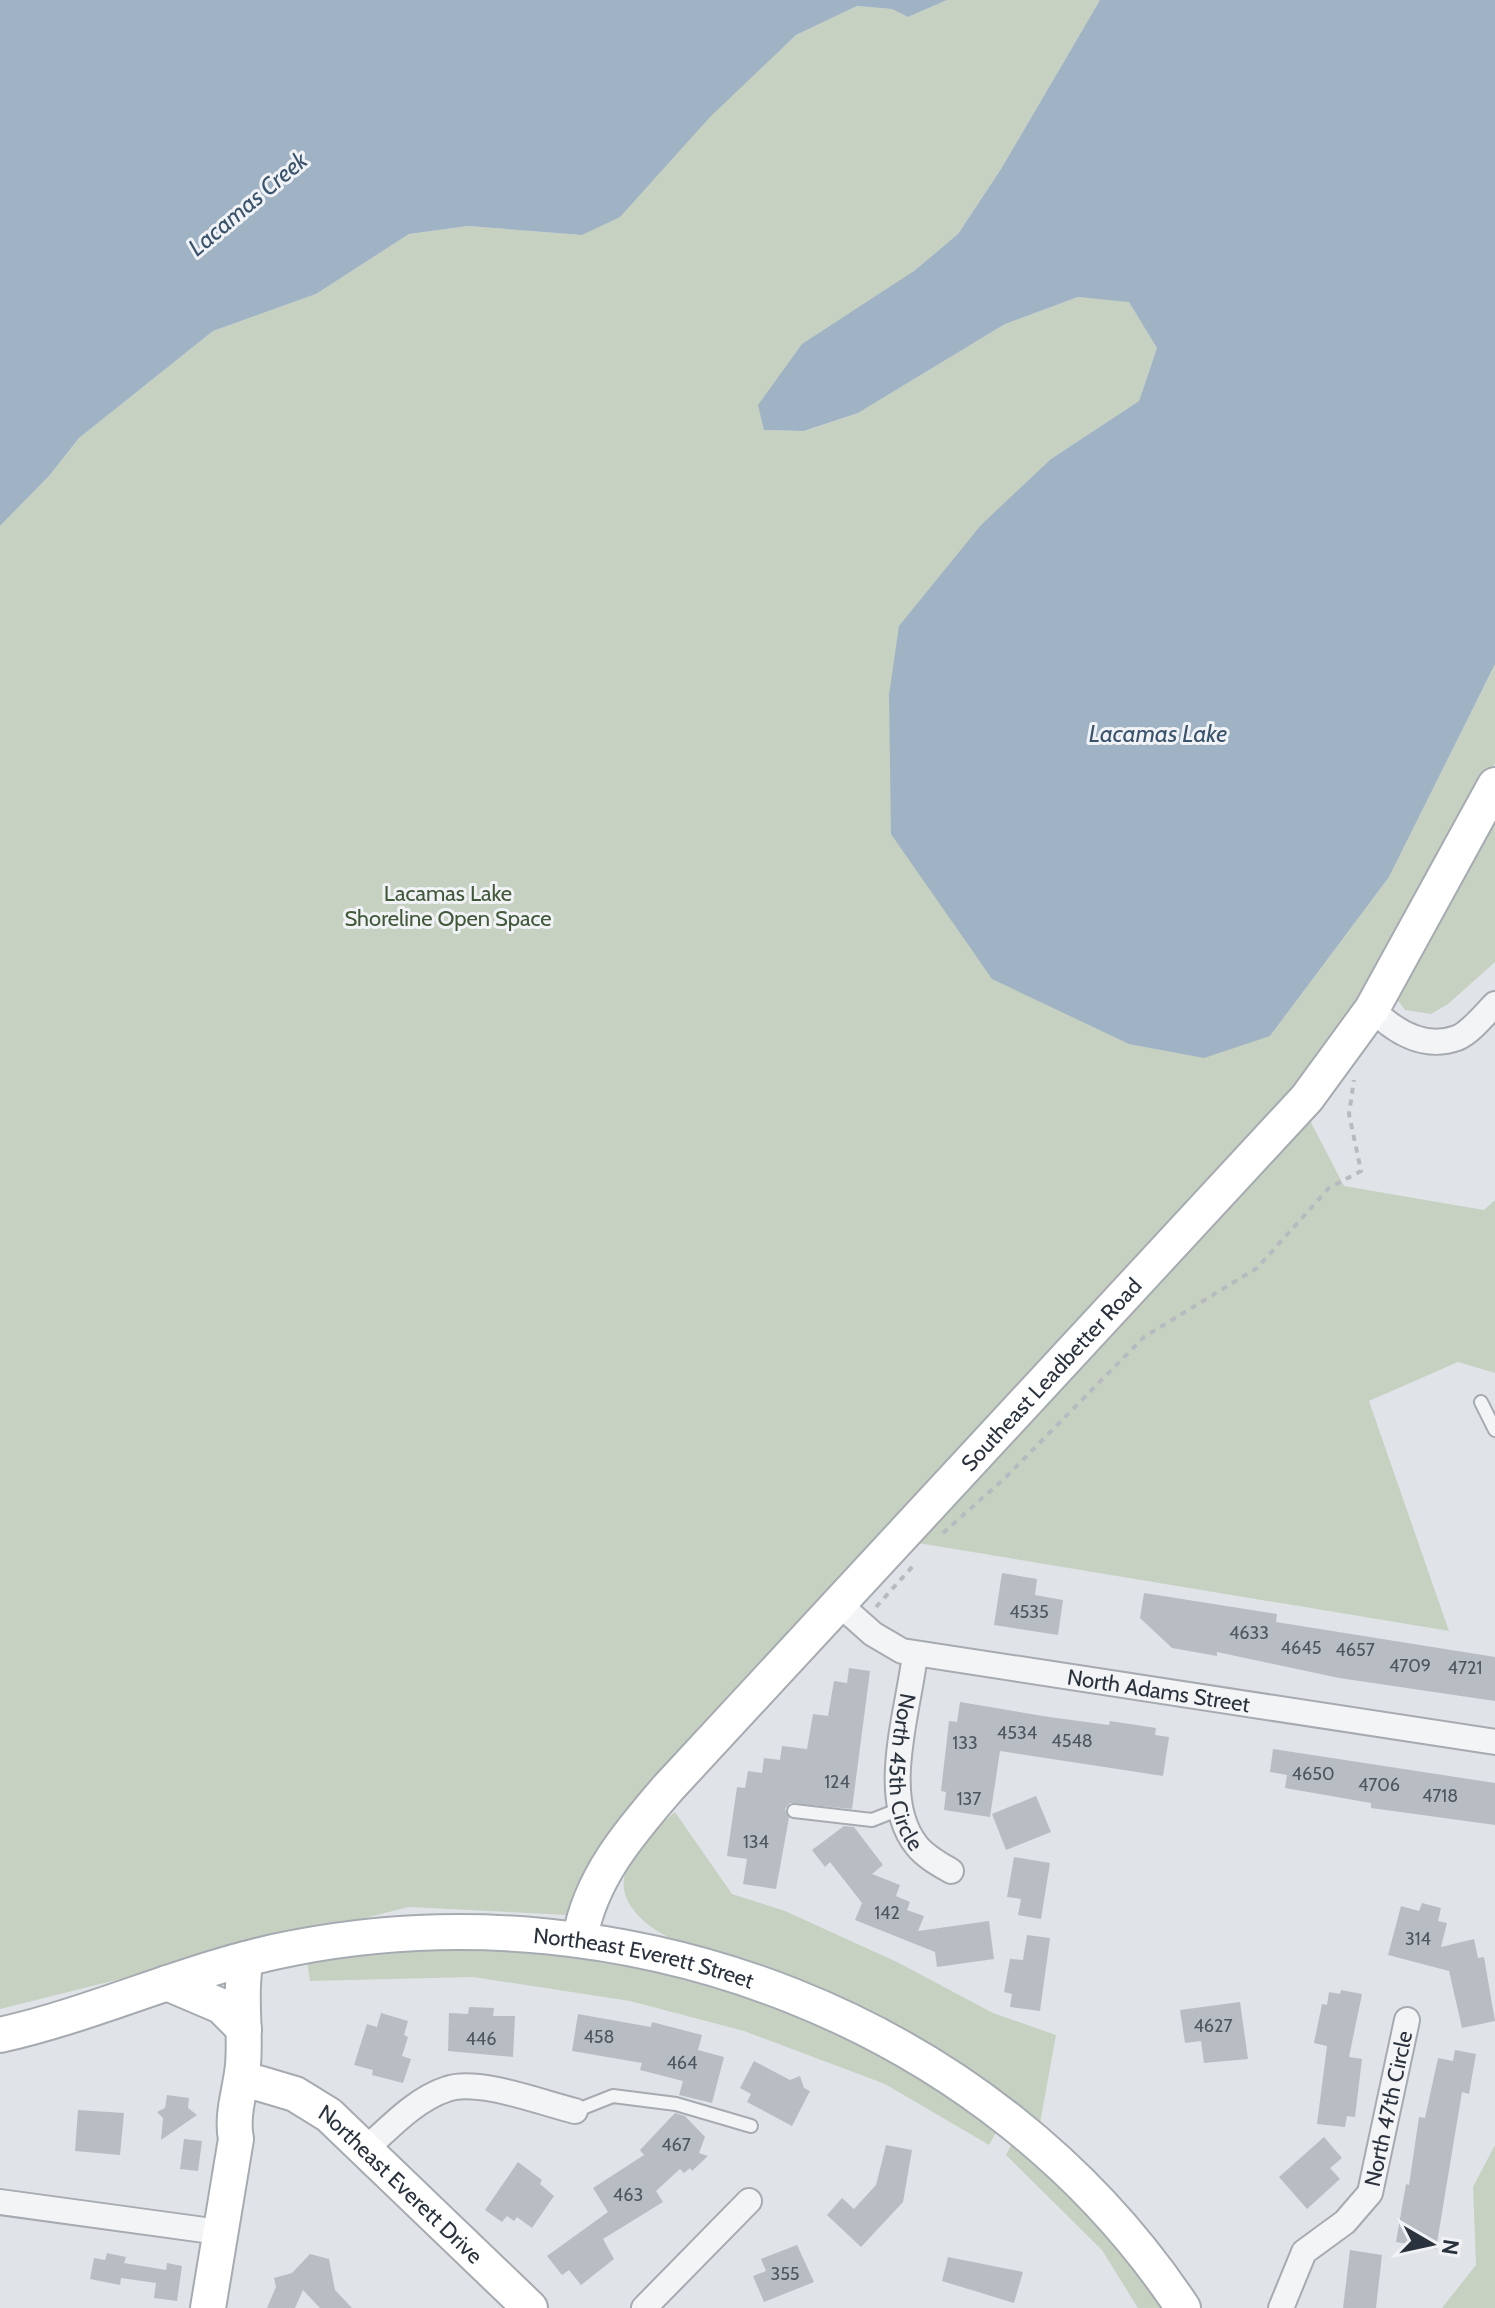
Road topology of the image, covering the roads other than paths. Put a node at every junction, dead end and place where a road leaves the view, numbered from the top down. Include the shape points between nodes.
1 (1495, 785) edge
2 (1495, 1004) edge
3 (1372, 1009) junction
4 (1481, 1402) dead end
5 (1495, 1430) edge
6 (850, 1613) junction
7 (915, 1654) junction
8 (1495, 1742) edge
9 (900, 1809) junction
10 (794, 1811) dead end
11 (951, 1871) dead end
12 (580, 1938) junction
13 (246, 1959) junction
14 (167, 1983) junction
15 (1407, 2020) dead end
16 (244, 2029) junction
17 (0, 2035) edge
18 (258, 2083) junction
19 (575, 2111) joint
20 (751, 2126) dead end
21 (236, 2139) junction
22 (367, 2148) junction
23 (749, 2201) dead end
24 (0, 2202) edge
25 (219, 2232) junction
26 (208, 2308) edge
27 (530, 2308) edge
28 (644, 2308) edge
29 (1183, 2308) edge
30 (1281, 2308) edge

1 - 3 street, Southeast Leadbetter Road
2 - 3 street via 1459,1038 1427,1041 1392,1029
3 - 6 street, Southeast Leadbetter Road via 1307,1098
4 - 5 lane
6 - 7 street, North Adams Street via 892,1647
6 - 12 street, Southeast Leadbetter Road via 634,1829 586,1906
7 - 8 street, North Adams Street
7 - 9 street, North 45th Circle via 897,1777
9 - 10 lane via 872,1820
9 - 11 street, North 45th Circle via 915,1844
12 - 13 street, Northeast Everett Street via 472,1930 404,1933 342,1939
12 - 29 street, Northeast Everett Street via 628,1945 762,1985 838,2015 924,2062 1021,2130 1068,2171
13 - 14 street, Northeast Everett Street
13 - 16 street via 241,1987
13 - 18 street via 259,1984
14 - 16 street via 221,2006
14 - 17 street, Northeast Everett Street
15 - 30 street, North 47th Circle via 1370,2193 1345,2222 1304,2252
16 - 21 street via 233,2125
18 - 21 street
18 - 22 street, Northeast Everett Drive via 313,2104
19 - 20 lane via 613,2096 676,2104
19 - 22 street via 492,2090 451,2087 426,2099
21 - 25 street
22 - 27 street, Northeast Everett Drive
23 - 28 street
24 - 25 street
25 - 26 street

